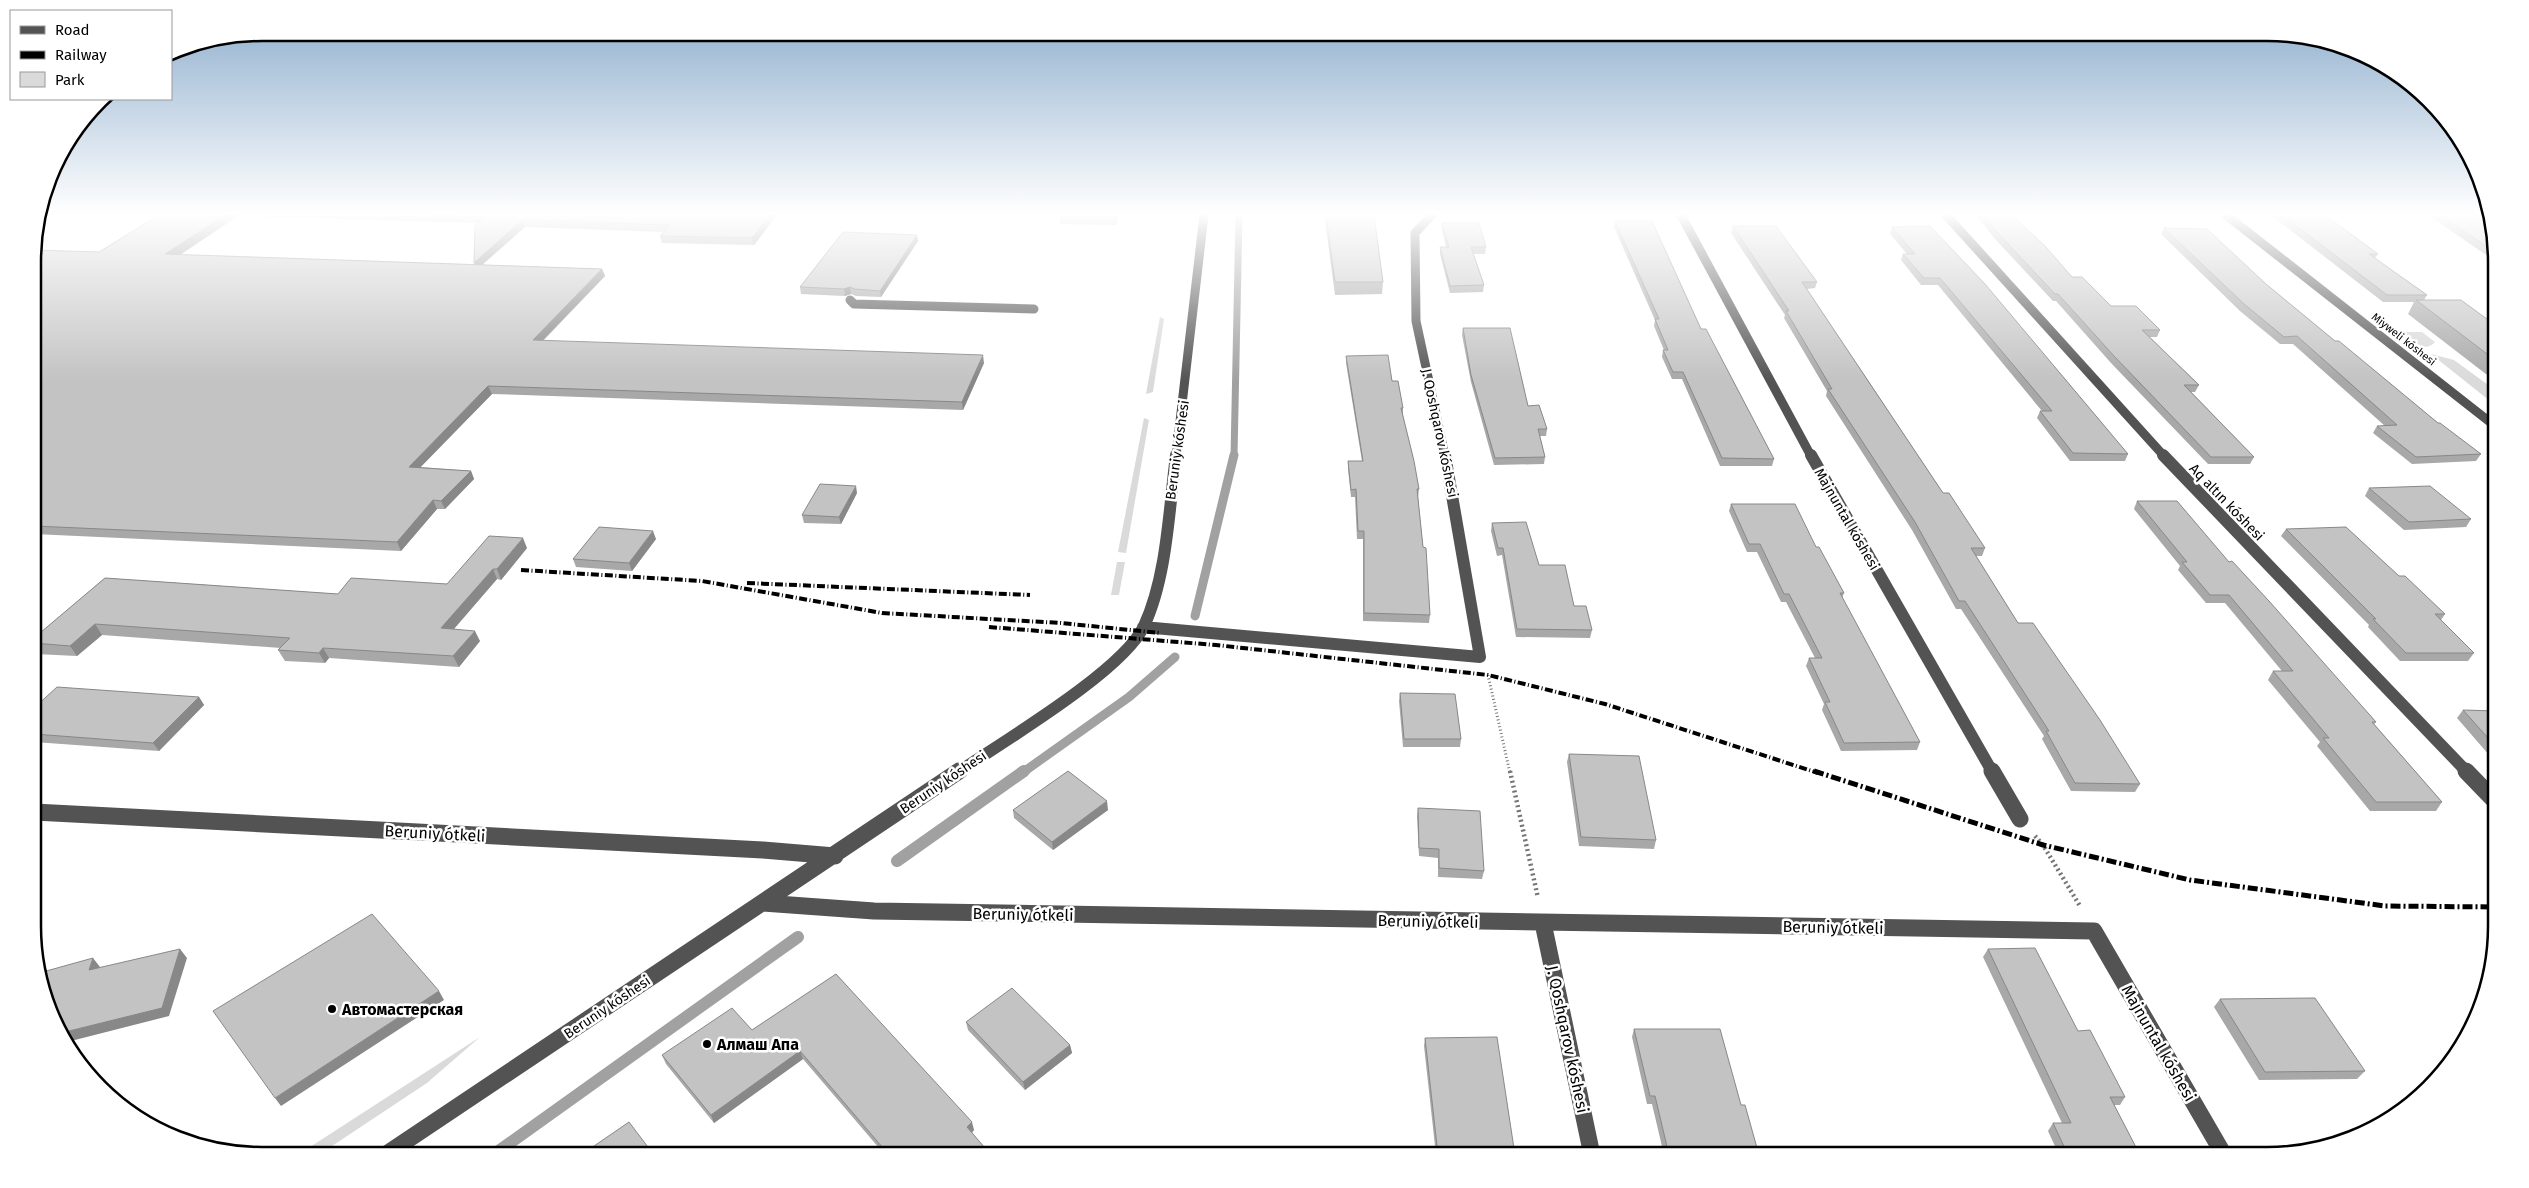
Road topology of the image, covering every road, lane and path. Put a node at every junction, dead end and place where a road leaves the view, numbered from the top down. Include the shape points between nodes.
1 (1198, 270) edge
2 (1415, 270) edge
3 (1711, 270) edge
4 (1996, 270) edge
5 (2297, 270) edge
6 (850, 300) dead end
7 (1034, 309) dead end
8 (2488, 421) edge
9 (1144, 626) junction
10 (1480, 657) junction
11 (2488, 794) edge
12 (41, 812) edge
13 (2020, 819) joint
14 (835, 856) junction
15 (763, 903) junction
16 (1543, 923) junction
17 (2094, 931) junction
18 (398, 1147) edge
19 (1590, 1147) edge
20 (2219, 1147) edge

1 - 9 street, Beruniy kóshesi via 1160,570
2 - 10 street, J. Qoshqarov kóshesi via 1416,321 1452,483
3 - 13 street, Majnuntal kóshesi via 1828,487
4 - 11 street, Aq altın kóshesi via 2189,484
5 - 8 street, Miyweli kóshesi
6 - 7 street via 854,304
9 - 10 street
9 - 14 street, Beruniy kóshesi via 1107,667 1070,696
10 - 16 path via 1488,675
12 - 14 street, Beruniy ótkeli
13 - 17 path via 2043,844
14 - 15 street, Beruniy kóshesi
15 - 16 street, Beruniy ótkeli via 874,911
15 - 18 street, Beruniy kóshesi
16 - 17 street, Beruniy ótkeli
16 - 19 street, J. Qoshqarov kóshesi
17 - 20 street, Majnuntal kóshesi

